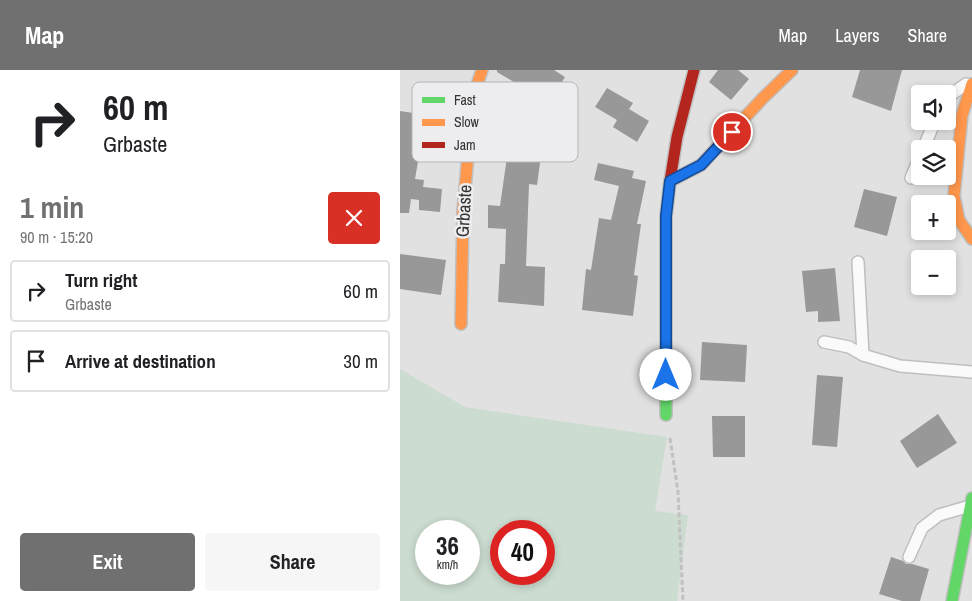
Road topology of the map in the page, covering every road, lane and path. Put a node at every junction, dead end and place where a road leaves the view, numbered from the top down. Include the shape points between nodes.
1 (482, 70) edge
2 (694, 70) edge
3 (792, 70) edge
4 (972, 80) edge
5 (478, 82) edge
6 (972, 84) edge
7 (956, 91) edge
8 (467, 162) edge
9 (670, 181) junction
10 (972, 239) edge
11 (858, 262) dead end
12 (461, 324) dead end
13 (824, 342) dead end
14 (863, 355) junction
15 (972, 372) edge
16 (666, 415) joint
17 (971, 502) edge
18 (909, 557) dead end
19 (683, 601) edge
20 (952, 601) edge

1 - 5 street, Grbaste
2 - 9 street via 676,137
3 - 9 street via 701,165
4 - 7 lane
6 - 10 street via 962,115 954,196 959,220
8 - 12 street, Grbaste via 463,203
9 - 16 street via 666,216
11 - 14 lane
13 - 14 lane via 849,347
14 - 15 lane via 900,366
16 - 19 path via 678,492
17 - 18 lane via 938,515 922,528
17 - 20 street

